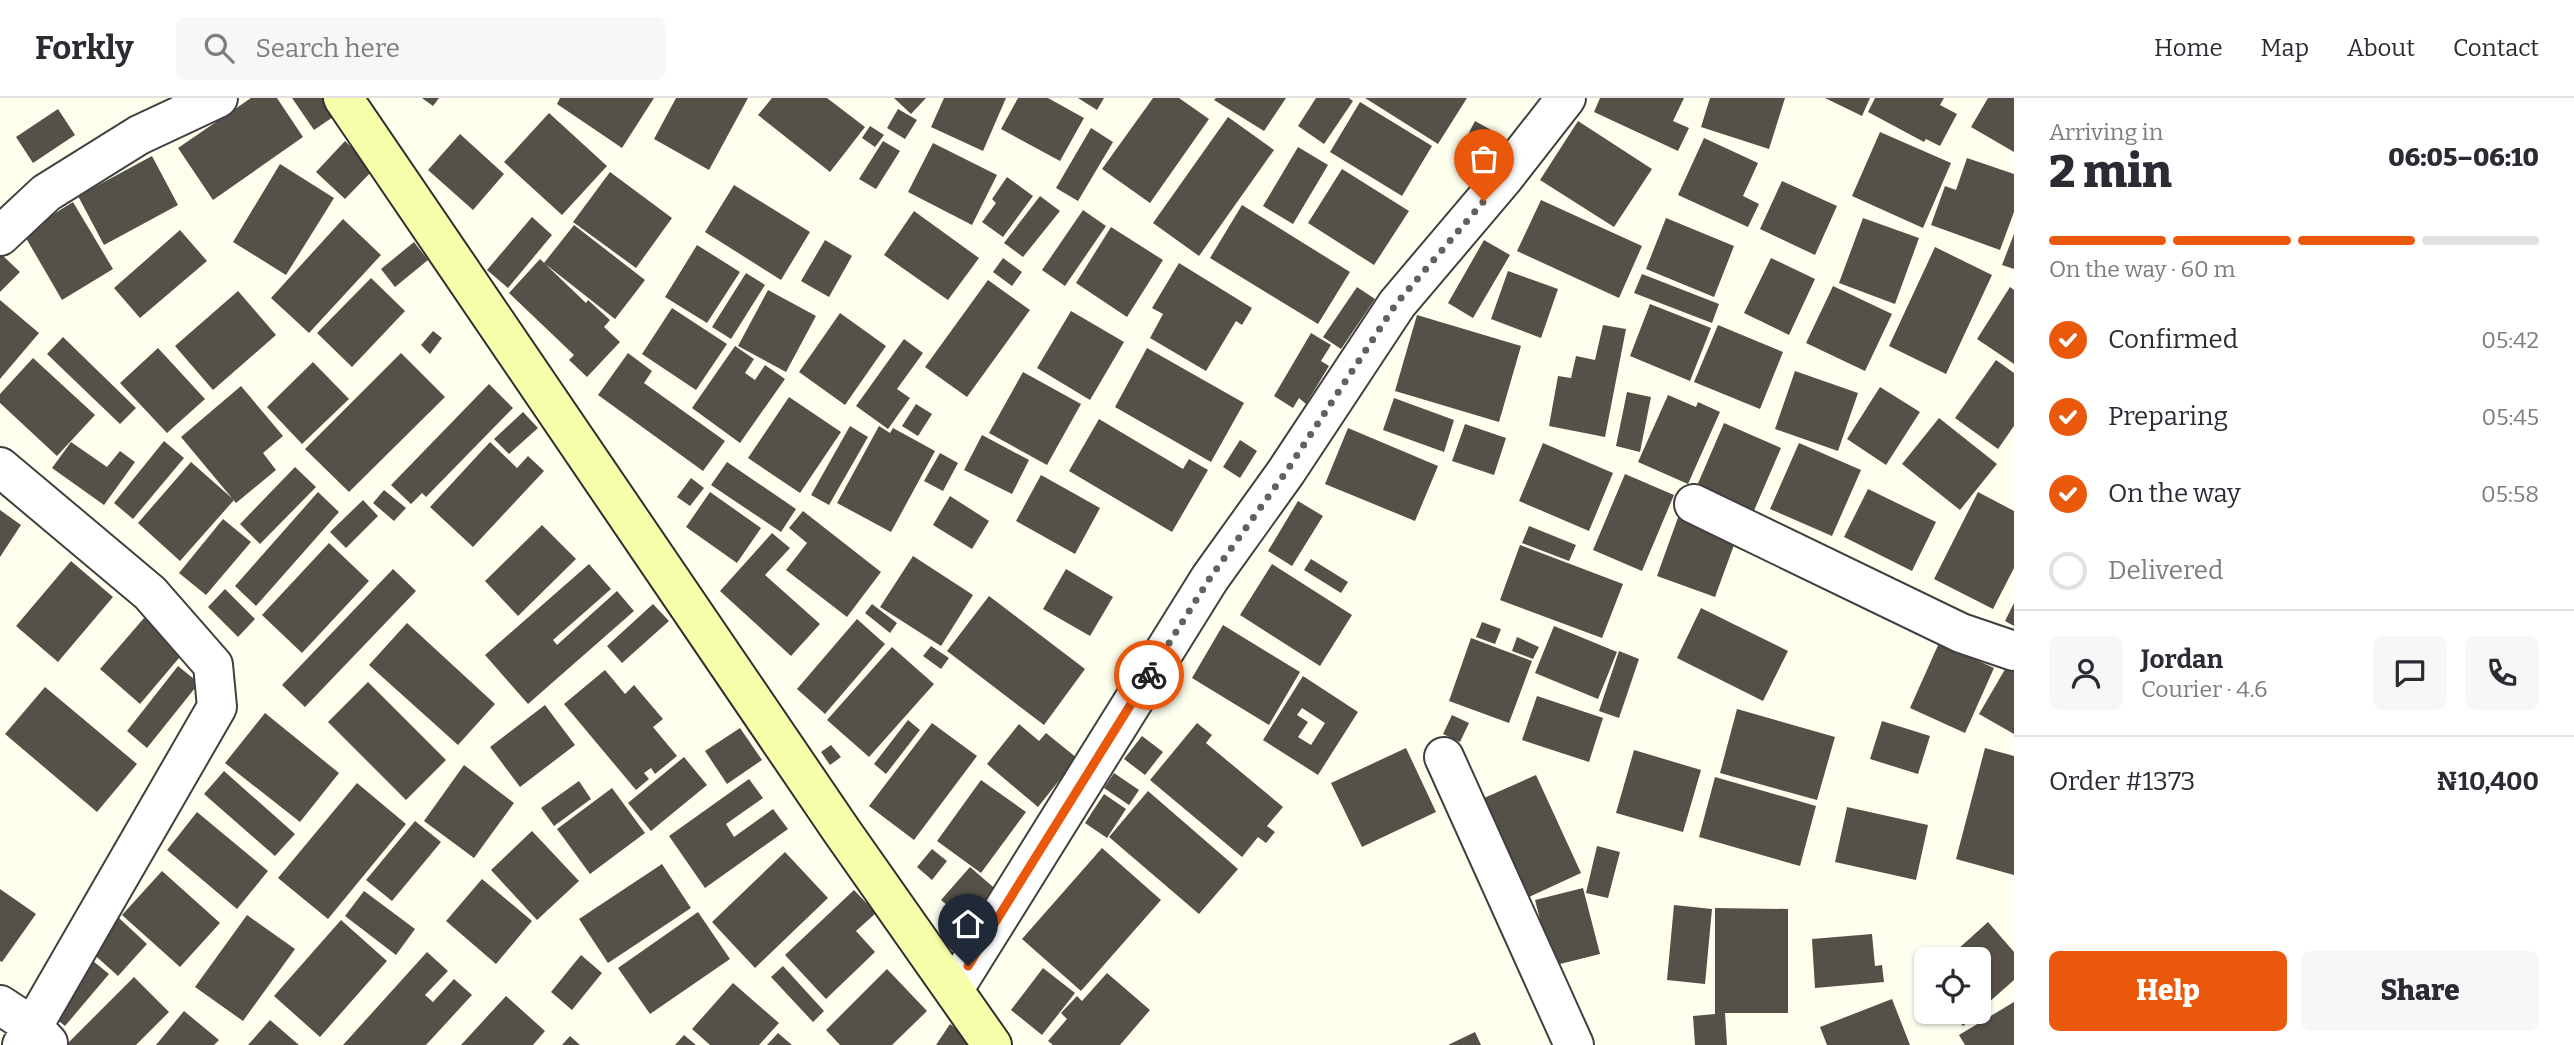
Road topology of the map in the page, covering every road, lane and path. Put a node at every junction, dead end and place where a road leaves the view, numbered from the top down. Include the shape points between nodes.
1 (218, 98) edge
2 (343, 98) edge
3 (1566, 98) edge
4 (0, 236) edge
5 (0, 467) edge
6 (1694, 504) dead end
7 (2014, 651) edge
8 (1444, 757) dead end
9 (954, 989) junction
10 (0, 1005) edge
11 (34, 1039) edge
12 (992, 1045) edge
13 (1574, 1045) edge

1 - 4 street via 139,135 46,193
2 - 9 main road via 841,831
3 - 9 street via 1396,304 1210,578
5 - 11 street via 150,593 213,664 217,707
6 - 7 street via 1961,633
8 - 13 street
9 - 12 main road
10 - 11 street

